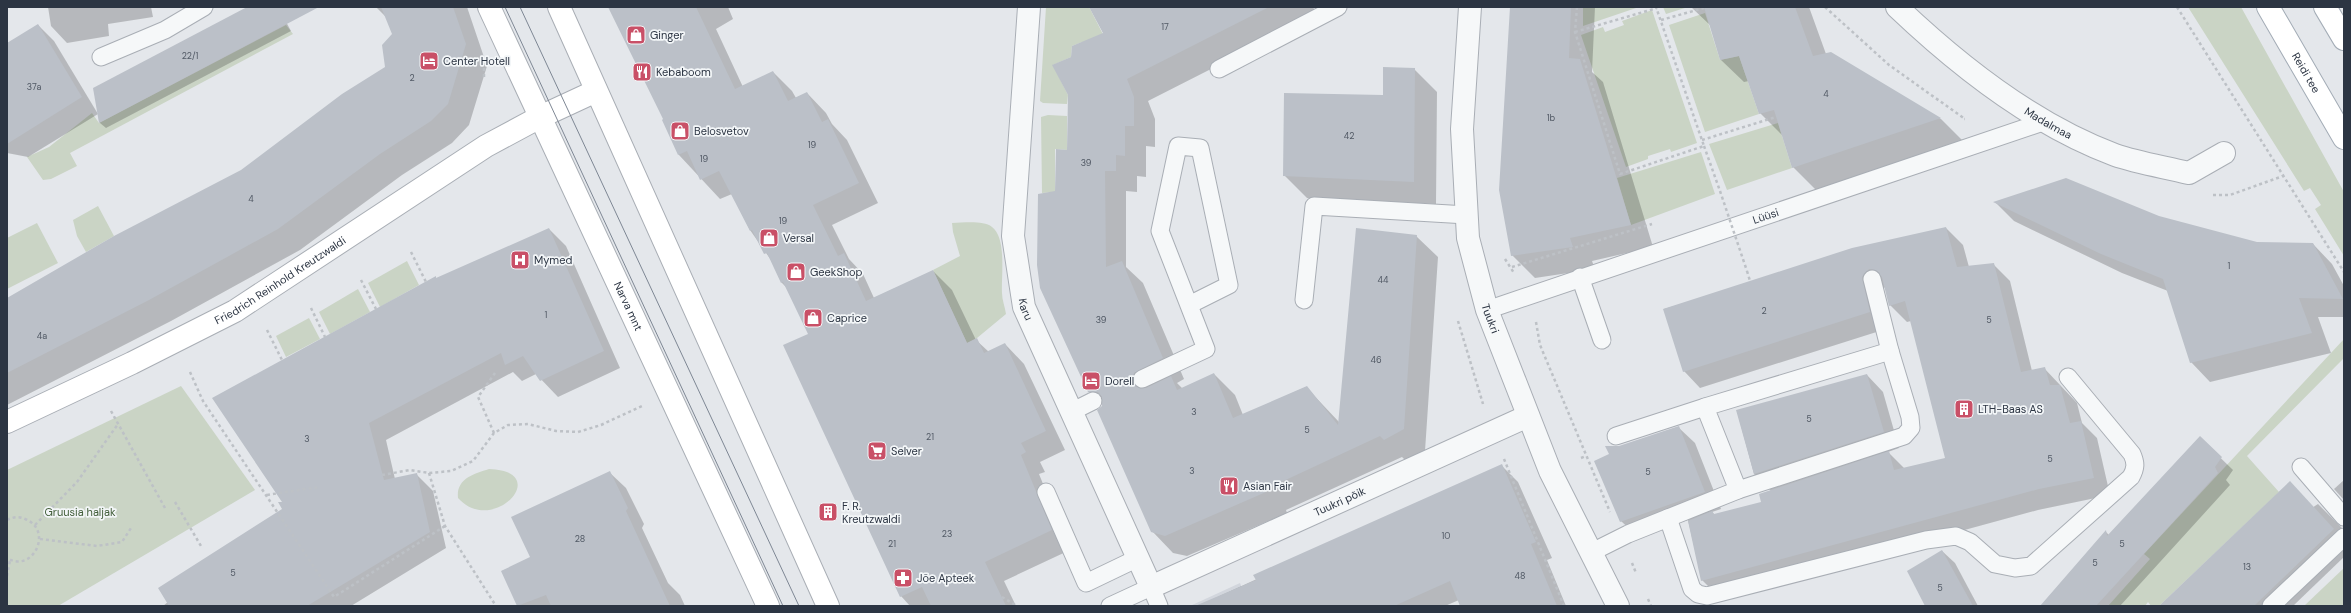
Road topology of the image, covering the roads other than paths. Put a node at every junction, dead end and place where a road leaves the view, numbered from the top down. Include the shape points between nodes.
1 (204, 7) edge
2 (489, 7) edge
3 (559, 7) edge
4 (1029, 7) edge
5 (1338, 7) edge
6 (1470, 7) edge
7 (1897, 7) edge
8 (2268, 7) edge
9 (2325, 7) edge
10 (2344, 39) edge
11 (101, 57) dead end
12 (1219, 69) dead end
13 (596, 91) junction
14 (540, 117) junction
15 (2043, 122) junction
16 (2344, 138) edge
17 (2224, 153) dead end
18 (1467, 215) junction
19 (1580, 277) junction
20 (1872, 279) dead end
21 (1304, 300) dead end
22 (1189, 305) junction
23 (1487, 310) junction
24 (1602, 340) dead end
25 (1890, 352) junction
26 (2068, 377) dead end
27 (1142, 379) dead end
28 (1093, 401) dead end
29 (1705, 407) junction
30 (1071, 412) junction
31 (1528, 416) junction
32 (7, 422) edge
33 (1616, 436) dead end
34 (2301, 467) dead end
35 (1738, 490) junction
36 (1046, 492) dead end
37 (2344, 517) edge
38 (1668, 518) junction
39 (2344, 537) edge
40 (1592, 552) junction
41 (1138, 558) junction
42 (1155, 597) edge
43 (768, 606) edge
44 (828, 606) edge
45 (1110, 606) edge
46 (1618, 606) edge
47 (2271, 606) edge

1 - 11 lane via 165,30
2 - 14 main road, Narva mnt
3 - 13 main road
4 - 30 street, Karu via 1013,236 1024,307
5 - 12 lane
6 - 18 street, Tuukri via 1462,129
7 - 15 street, Madalmaa via 1942,49
8 - 16 main road, Reidi tee
9 - 10 main road
13 - 14 main road, Friedrich Reinhold Kreutzwaldi
13 - 44 main road
14 - 32 main road, Friedrich Reinhold Kreutzwaldi via 486,146 420,187 235,311
14 - 43 main road, Narva mnt
15 - 17 street, Madalmaa via 2115,155 2189,173
15 - 19 lane, Lüüsi
18 - 21 lane via 1314,206
18 - 23 street, Tuukri via 1468,238
19 - 23 lane, Lüüsi
19 - 24 lane
20 - 25 lane
22 - 22 lane via 1160,231 1178,146 1200,148 1229,285
22 - 27 lane via 1206,349
23 - 31 street, Tuukri
25 - 29 lane
25 - 35 lane via 1910,417 1911,428 1904,436
26 - 38 lane via 2132,454 2136,462 2135,470 2131,477 2031,566 2015,568 1995,564 1970,542 1956,536 1926,540 1707,596 1692,589
28 - 30 lane
29 - 33 lane
29 - 35 lane
30 - 41 street, Karu
31 - 40 street, Tuukri via 1550,471
31 - 42 street, Tuukri põik
34 - 37 lane
35 - 38 lane
36 - 41 lane via 1086,583
38 - 40 lane
39 - 47 lane
40 - 46 street, Tuukri
41 - 42 street, Karu
42 - 45 lane

